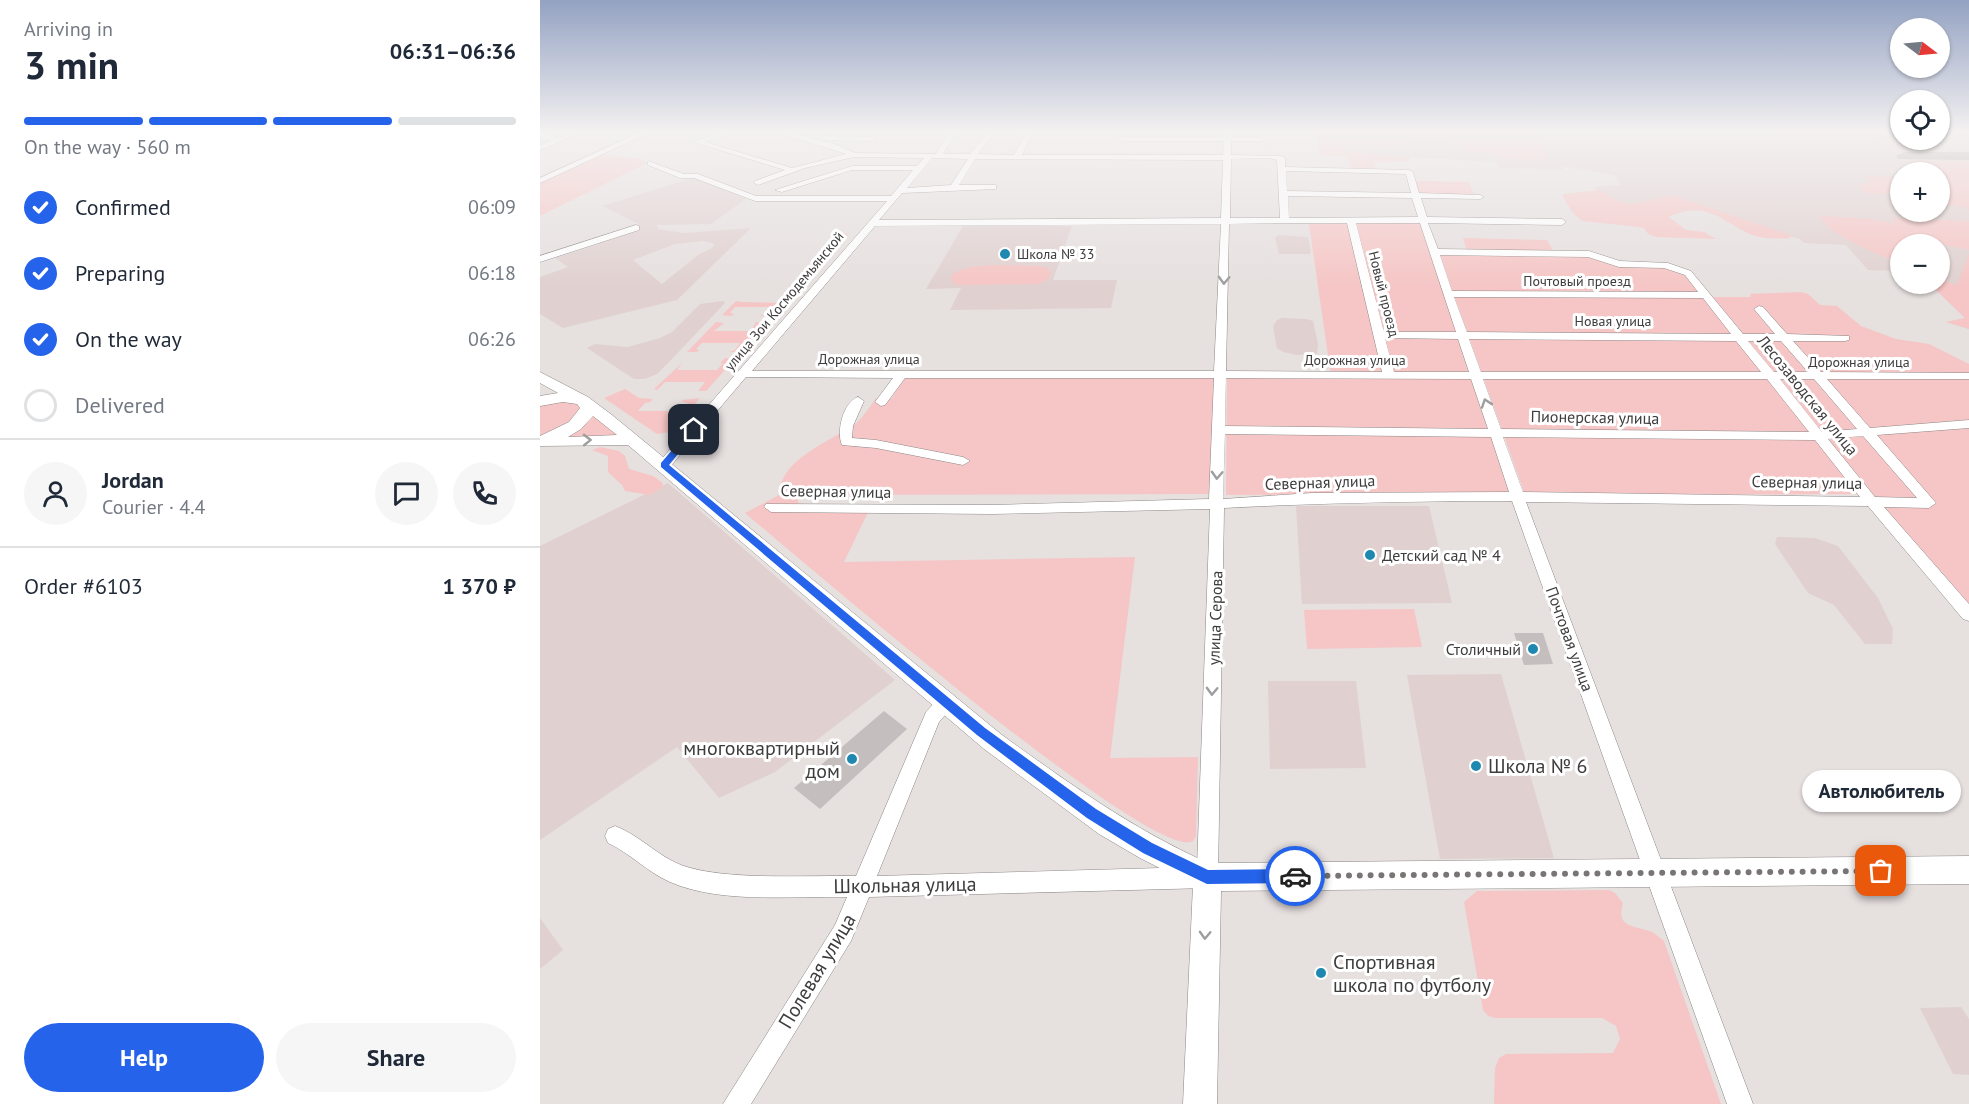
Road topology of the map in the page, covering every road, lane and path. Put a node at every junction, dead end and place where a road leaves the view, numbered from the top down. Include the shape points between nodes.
1 (712, 183) edge
2 (804, 183) edge
3 (907, 183) edge
4 (957, 183) edge
5 (1227, 183) edge
6 (1282, 183) edge
7 (1412, 183) edge
8 (954, 187) junction
9 (993, 187) dead end
10 (779, 190) dead end
11 (1282, 193) junction
12 (896, 195) junction
13 (1416, 196) junction
14 (1480, 197) dead end
15 (1423, 220) junction
16 (1285, 221) junction
17 (1351, 221) junction
18 (1226, 222) junction
19 (1562, 222) dead end
20 (870, 223) junction
21 (636, 228) dead end
22 (1434, 252) junction
23 (540, 259) edge
24 (1449, 294) junction
25 (1706, 295) junction
26 (1760, 309) dead end
27 (1381, 335) junction
28 (1463, 335) junction
29 (1738, 337) junction
30 (1845, 338) dead end
31 (1784, 339) junction
32 (741, 374) junction
33 (902, 374) junction
34 (1221, 374) junction
35 (1389, 375) junction
36 (1476, 375) junction
37 (1819, 376) junction
38 (1969, 376) edge
39 (540, 377) edge
40 (1772, 377) junction
41 (582, 400) junction
42 (540, 401) edge
43 (858, 401) dead end
44 (881, 402) dead end
45 (1969, 424) edge
46 (1220, 430) junction
47 (1868, 432) junction
48 (1496, 433) junction
49 (1819, 436) junction
50 (633, 440) junction
51 (540, 442) edge
52 (963, 461) dead end
53 (664, 465) junction
54 (1518, 498) junction
55 (1871, 501) junction
56 (1216, 504) junction
57 (771, 507) dead end
58 (1969, 615) edge
59 (947, 703) junction
60 (615, 836) dead end
61 (1969, 870) edge
62 (1656, 873) junction
63 (1207, 877) junction
64 (864, 887) junction
65 (736, 1104) edge
66 (1200, 1104) edge
67 (1740, 1104) edge

1 - 12 street via 755,199
2 - 10 street
3 - 12 street, улица Зои Космодемьянской
4 - 8 street
5 - 18 street, улица Серова
6 - 11 street
7 - 13 street, Почтовая улица
8 - 9 street
8 - 12 street
11 - 13 street
11 - 16 street
12 - 20 street, улица Зои Космодемьянской
13 - 14 street
13 - 15 street, Почтовая улица
15 - 17 street
15 - 19 street
15 - 22 street, Почтовая улица
16 - 17 street
16 - 18 street
17 - 27 street, Новый проезд
18 - 20 street
18 -> 34 street, улица Серова
20 - 32 street, улица Зои Космодемьянской
21 - 23 street
22 - 24 street, Почтовая улица
22 - 25 street, Лесозаводская улица via 1590,254 1620,264 1665,265 1688,273
24 - 25 street, Почтовый проезд
24 - 28 street, Почтовая улица
25 - 29 street, Лесозаводская улица
26 - 31 street
27 - 28 street, Новая улица
27 - 35 street, Новый проезд
28 - 29 street, Новая улица
28 - 36 street, Почтовая улица
29 - 31 street, Новая улица
29 - 40 street, Лесозаводская улица
30 - 31 street, Новая улица
31 - 37 street
32 - 33 street, Дорожная улица
32 - 53 street, улица Зои Космодемьянской
33 - 34 street, Дорожная улица
33 - 44 street
34 - 35 street, Дорожная улица
34 - 46 street, улица Серова
35 - 36 street, Дорожная улица
36 - 40 street, Дорожная улица
48 -> 36 street, Почтовая улица
37 - 38 street, Дорожная улица
37 - 40 street, Дорожная улица
37 - 47 street
39 - 41 main road, Школьная улица
40 - 49 street, Лесозаводская улица
41 - 42 main road via 563,397
41 - 50 main road, Школьная улица
41 - 51 main road via 588,409 582,419
43 - 52 street via 848,421 844,436 847,442
45 - 47 street, Пионерская улица
46 - 48 street, Пионерская улица
46 -> 56 street, улица Серова
47 - 49 street, Пионерская улица
47 - 55 street, Северная улица via 1929,503
48 - 49 street, Пионерская улица
48 - 54 street, Почтовая улица
49 - 55 street, Лесозаводская улица
51 -> 50 main road
50 - 53 main road, Школьная улица
53 - 59 main road, Школьная улица
54 - 55 street, Северная улица
54 - 56 street, Северная улица via 1309,498
54 - 62 street, Почтовая улица
55 - 58 street, Лесозаводская улица
56 - 57 street, Северная улица via 875,511
56 -> 63 street, улица Серова
59 - 63 main road, Школьная улица via 1092,814
59 - 64 street, Полевая улица via 932,717
60 - 64 street, Школьная улица via 658,865 685,877 762,885
61 - 62 main road, Школьная улица
62 - 63 main road, Школьная улица
62 - 67 street, Почтовая улица
63 - 64 street, Школьная улица
63 -> 66 main road, улица Серова
64 - 65 street, Полевая улица via 843,933

